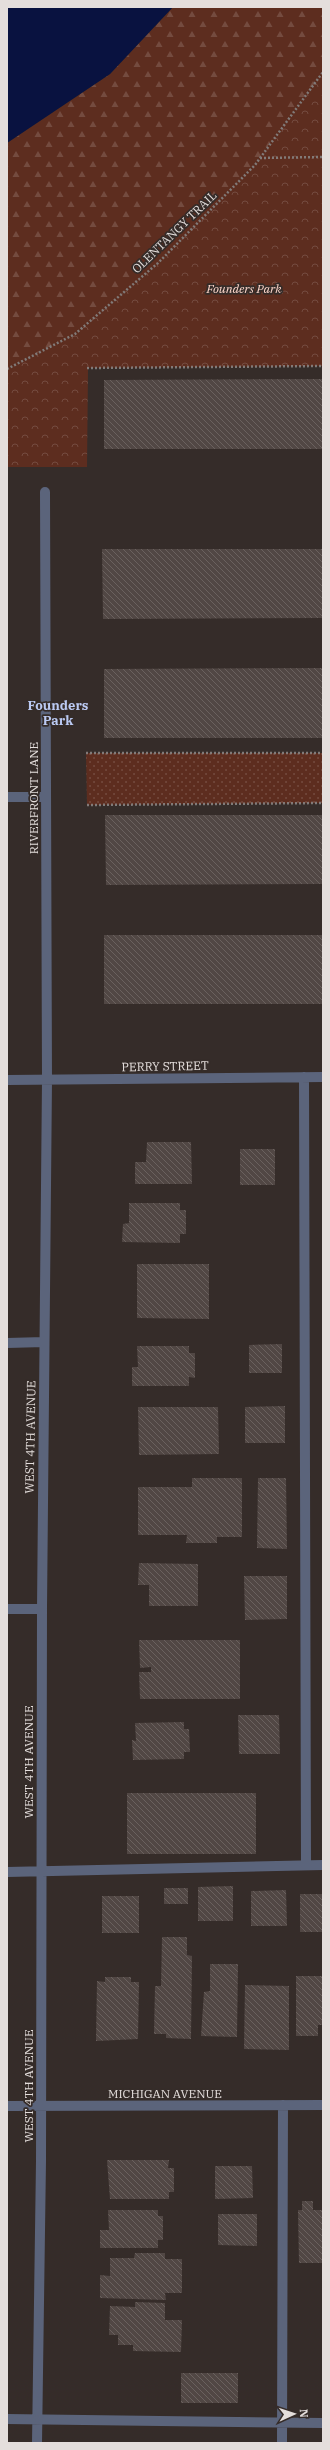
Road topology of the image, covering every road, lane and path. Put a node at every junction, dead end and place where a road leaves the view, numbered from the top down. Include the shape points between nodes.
1 (323, 72) edge
2 (323, 157) edge
3 (260, 158) junction
4 (323, 366) edge
5 (87, 368) dead end
6 (7, 369) edge
7 (46, 492) dead end
8 (86, 753) dead end
9 (323, 753) edge
10 (7, 797) edge
11 (46, 797) junction
12 (323, 803) edge
13 (87, 805) dead end
14 (304, 1077) junction
15 (323, 1077) edge
16 (7, 1080) edge
17 (47, 1080) junction
18 (44, 1342) junction
19 (7, 1343) edge
20 (7, 1609) edge
21 (42, 1609) junction
22 (306, 1865) junction
23 (323, 1865) edge
24 (7, 1872) edge
25 (40, 1872) junction
26 (283, 2105) junction
27 (323, 2105) edge
28 (7, 2106) edge
29 (40, 2106) junction
30 (7, 2419) edge
31 (37, 2419) junction
32 (323, 2422) edge
33 (282, 2423) junction
34 (37, 2443) edge
35 (282, 2443) edge

1 - 3 path, OLENTANGY TRAIL
2 - 3 path
3 - 6 path, OLENTANGY TRAIL via 158,263 75,334
4 - 5 path
7 - 11 street, RIVERFRONT LANE
8 - 9 path
10 - 11 street
11 - 17 street, RIVERFRONT LANE
12 - 13 path
14 - 15 street, PERRY STREET
14 - 17 street, PERRY STREET
14 - 22 street
16 - 17 street, PERRY STREET
17 - 18 street, WEST 4TH AVENUE
18 - 19 street
18 - 21 street, WEST 4TH AVENUE
20 - 21 street
21 - 25 street, WEST 4TH AVENUE
22 - 23 street
22 - 25 street
24 - 25 street
25 - 29 street, WEST 4TH AVENUE
26 - 27 street, MICHIGAN AVENUE
26 - 29 street, MICHIGAN AVENUE
26 - 33 street
28 - 29 street, MICHIGAN AVENUE
29 - 31 street, WEST 4TH AVENUE
30 - 31 street
31 - 33 street
31 - 34 street, WEST 4TH AVENUE
32 - 33 street
33 - 35 street

